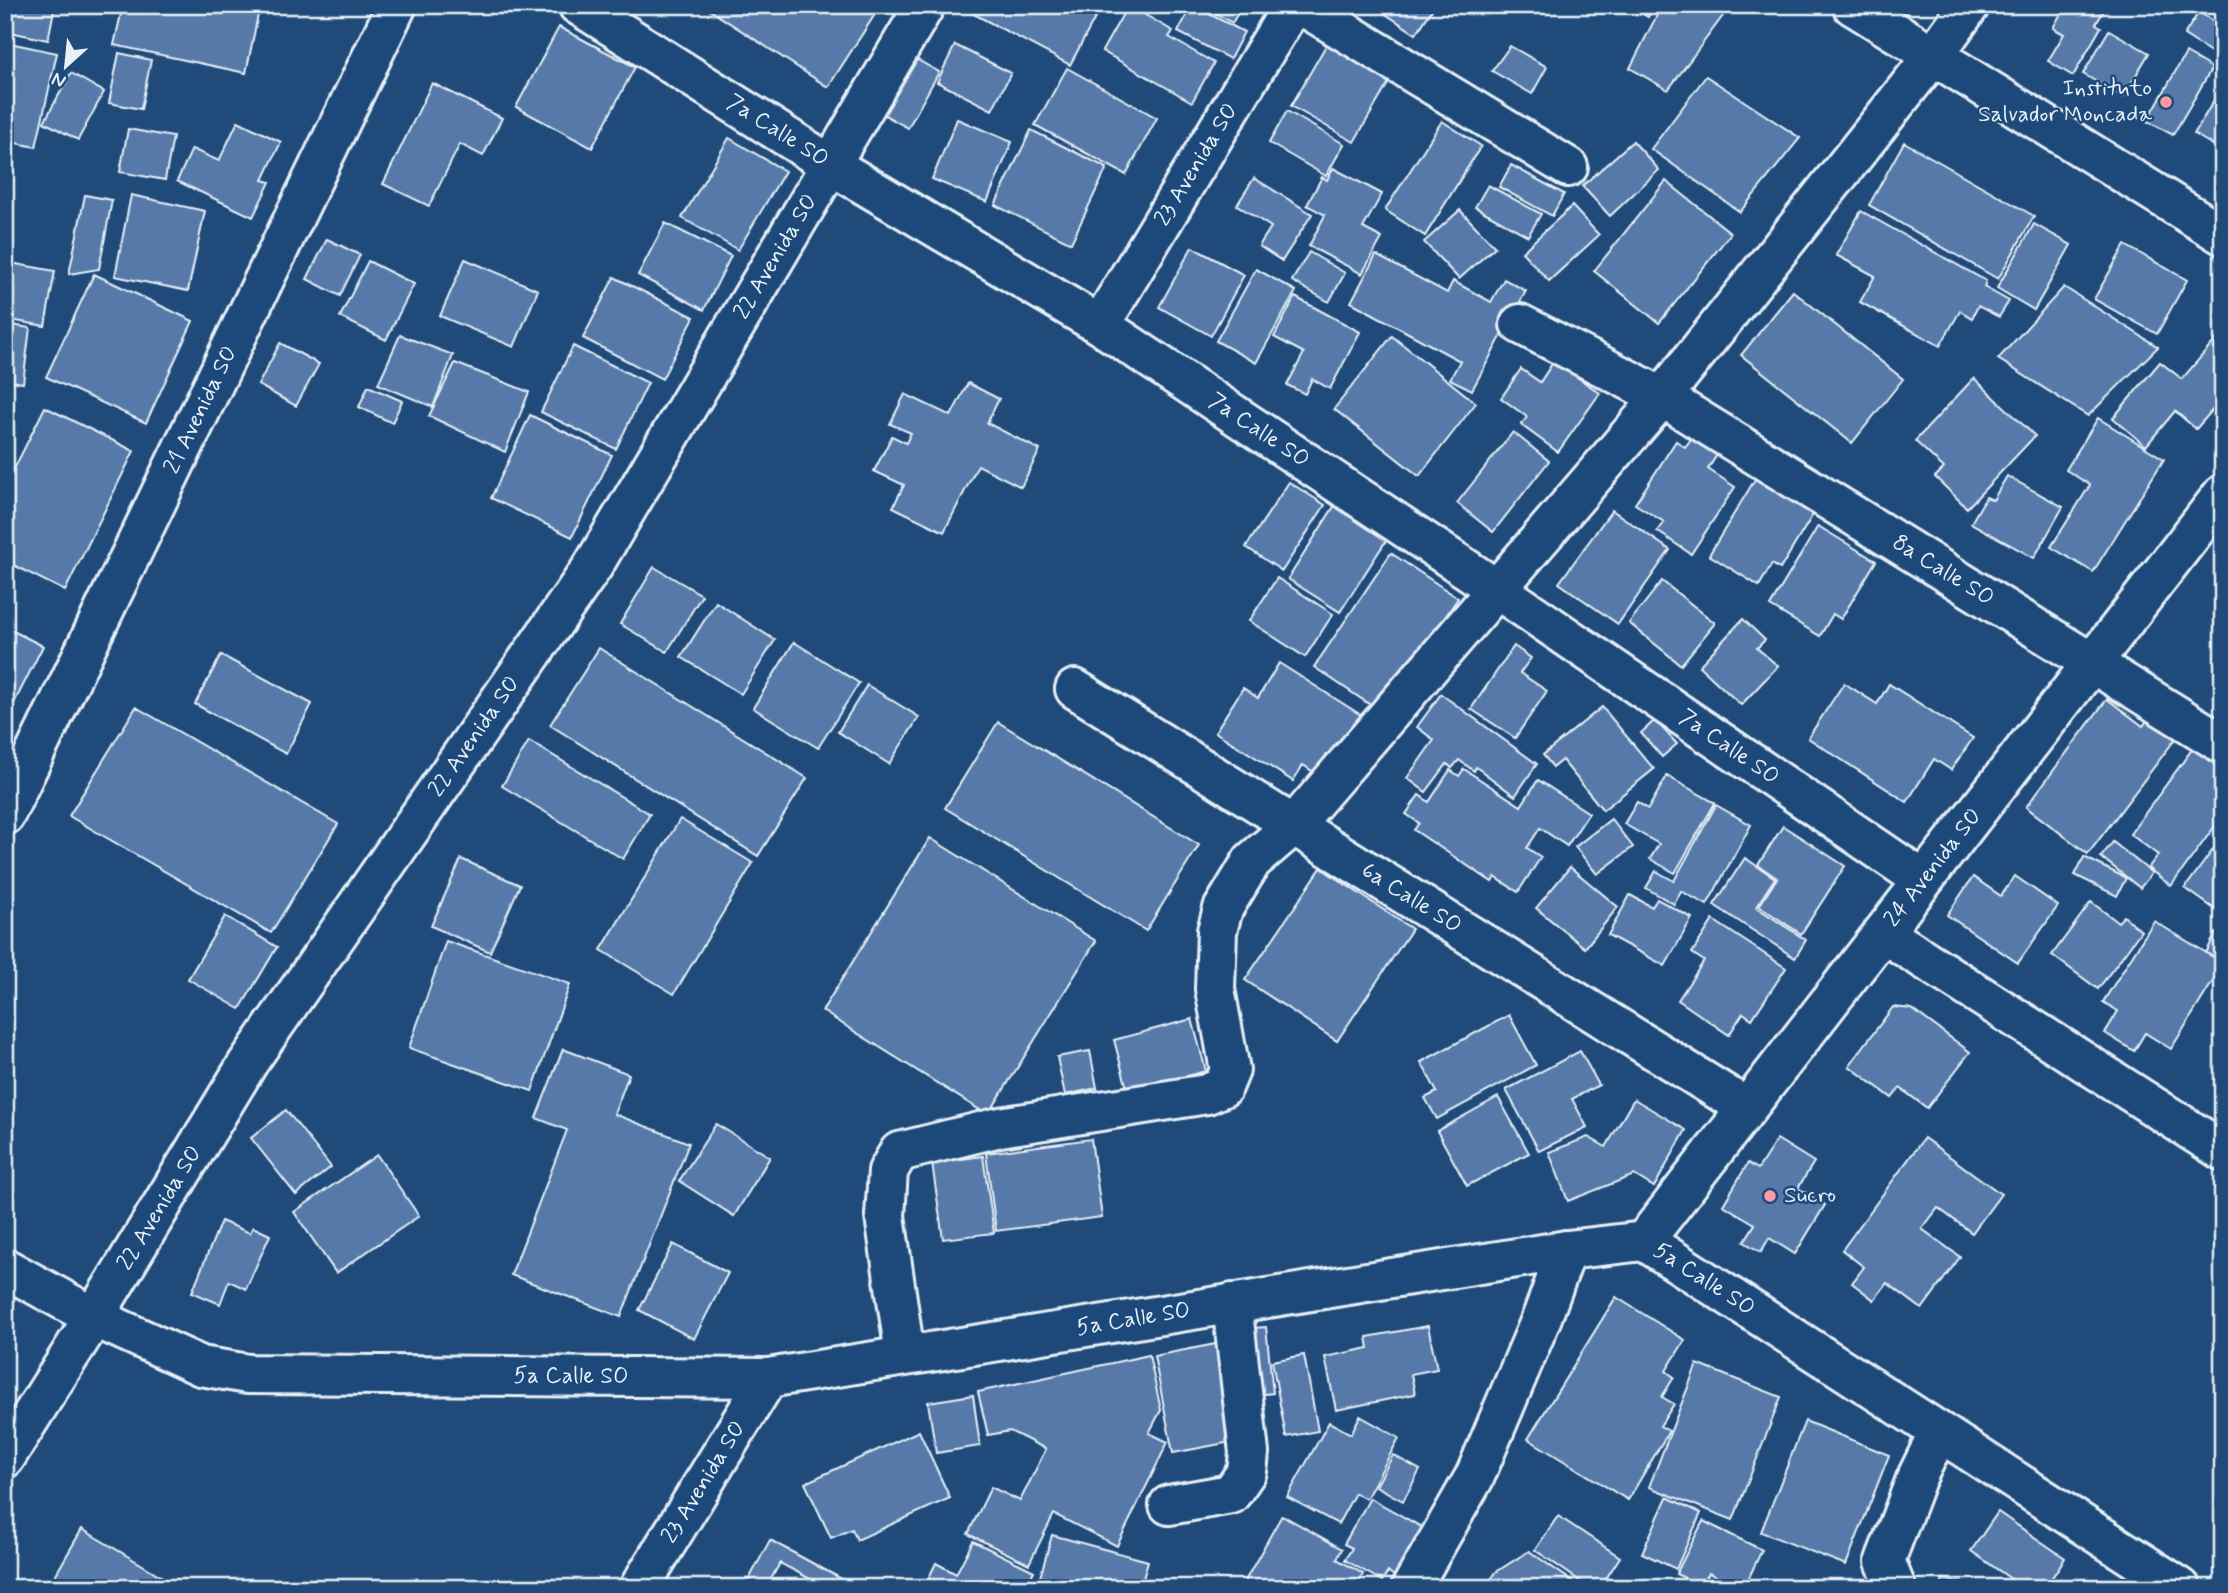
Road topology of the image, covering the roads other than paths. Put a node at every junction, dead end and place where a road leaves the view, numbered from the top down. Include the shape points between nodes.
1 (397, 5) edge
2 (578, 5) edge
3 (925, 5) edge
4 (1293, 5) edge
5 (1301, 5) edge
6 (1852, 5) edge
7 (1970, 5) edge
8 (1933, 56) junction
9 (831, 165) junction
10 (1568, 167) dead end
11 (2223, 234) edge
12 (1520, 324) dead end
13 (1100, 325) junction
14 (1662, 397) junction
15 (2223, 494) edge
16 (1495, 588) junction
17 (2092, 664) junction
18 (1075, 689) dead end
19 (2223, 744) edge
20 (5, 814) edge
21 (1294, 825) junction
22 (1923, 880) junction
23 (1883, 933) junction
24 (1747, 1108) junction
25 (2223, 1151) edge
26 (1644, 1241) junction
27 (1567, 1250) junction
28 (5, 1268) edge
29 (1232, 1303) junction
30 (94, 1317) junction
31 (905, 1355) junction
32 (768, 1378) junction
33 (1939, 1432) junction
34 (5, 1458) edge
35 (1169, 1505) dead end
36 (639, 1588) edge
37 (1411, 1588) edge
38 (1896, 1588) edge
39 (2181, 1588) edge

1 - 20 street, 21 Avenida SO
2 - 9 street, 7a Calle SO
3 - 9 street, 22 Avenida SO
4 - 13 street, 23 Avenida SO
5 - 10 street
6 - 8 street
7 - 8 street
8 - 11 street
8 - 14 street
9 - 13 street, 7a Calle SO
9 - 30 street, 22 Avenida SO via 593,566 248,1063
12 - 14 street, 8a Calle SO
13 - 16 street, 7a Calle SO
14 - 16 street
14 - 17 street, 8a Calle SO
15 - 17 street, 24 Avenida SO
16 - 21 street
16 - 22 street, 7a Calle SO
17 - 19 street, 8a Calle SO
17 - 22 street, 24 Avenida SO
18 - 21 street, 6a Calle SO
21 - 24 street, 6a Calle SO
21 - 31 street via 1252,861 1223,909 1217,931 1215,989 1230,1070 1223,1087 1208,1094 1000,1127 900,1152 888,1171 885,1216
22 - 23 street, 24 Avenida SO
23 - 24 street, 24 Avenida SO
23 - 25 street
24 - 26 street, 24 Avenida SO
26 - 27 street, 5a Calle SO
26 - 33 street, 5a Calle SO
27 - 29 street, 5a Calle SO
27 - 37 street via 1475,1476
28 - 30 street, 5a Calle SO
29 - 31 street, 5a Calle SO
29 - 35 street via 1249,1453 1247,1471 1231,1494
30 - 32 street, 5a Calle SO via 201,1366 248,1374
30 - 34 street, 22 Avenida SO
31 - 32 street, 5a Calle SO
32 - 36 street, 23 Avenida SO
33 - 38 street via 1885,1561
33 - 39 street, 5a Calle SO

